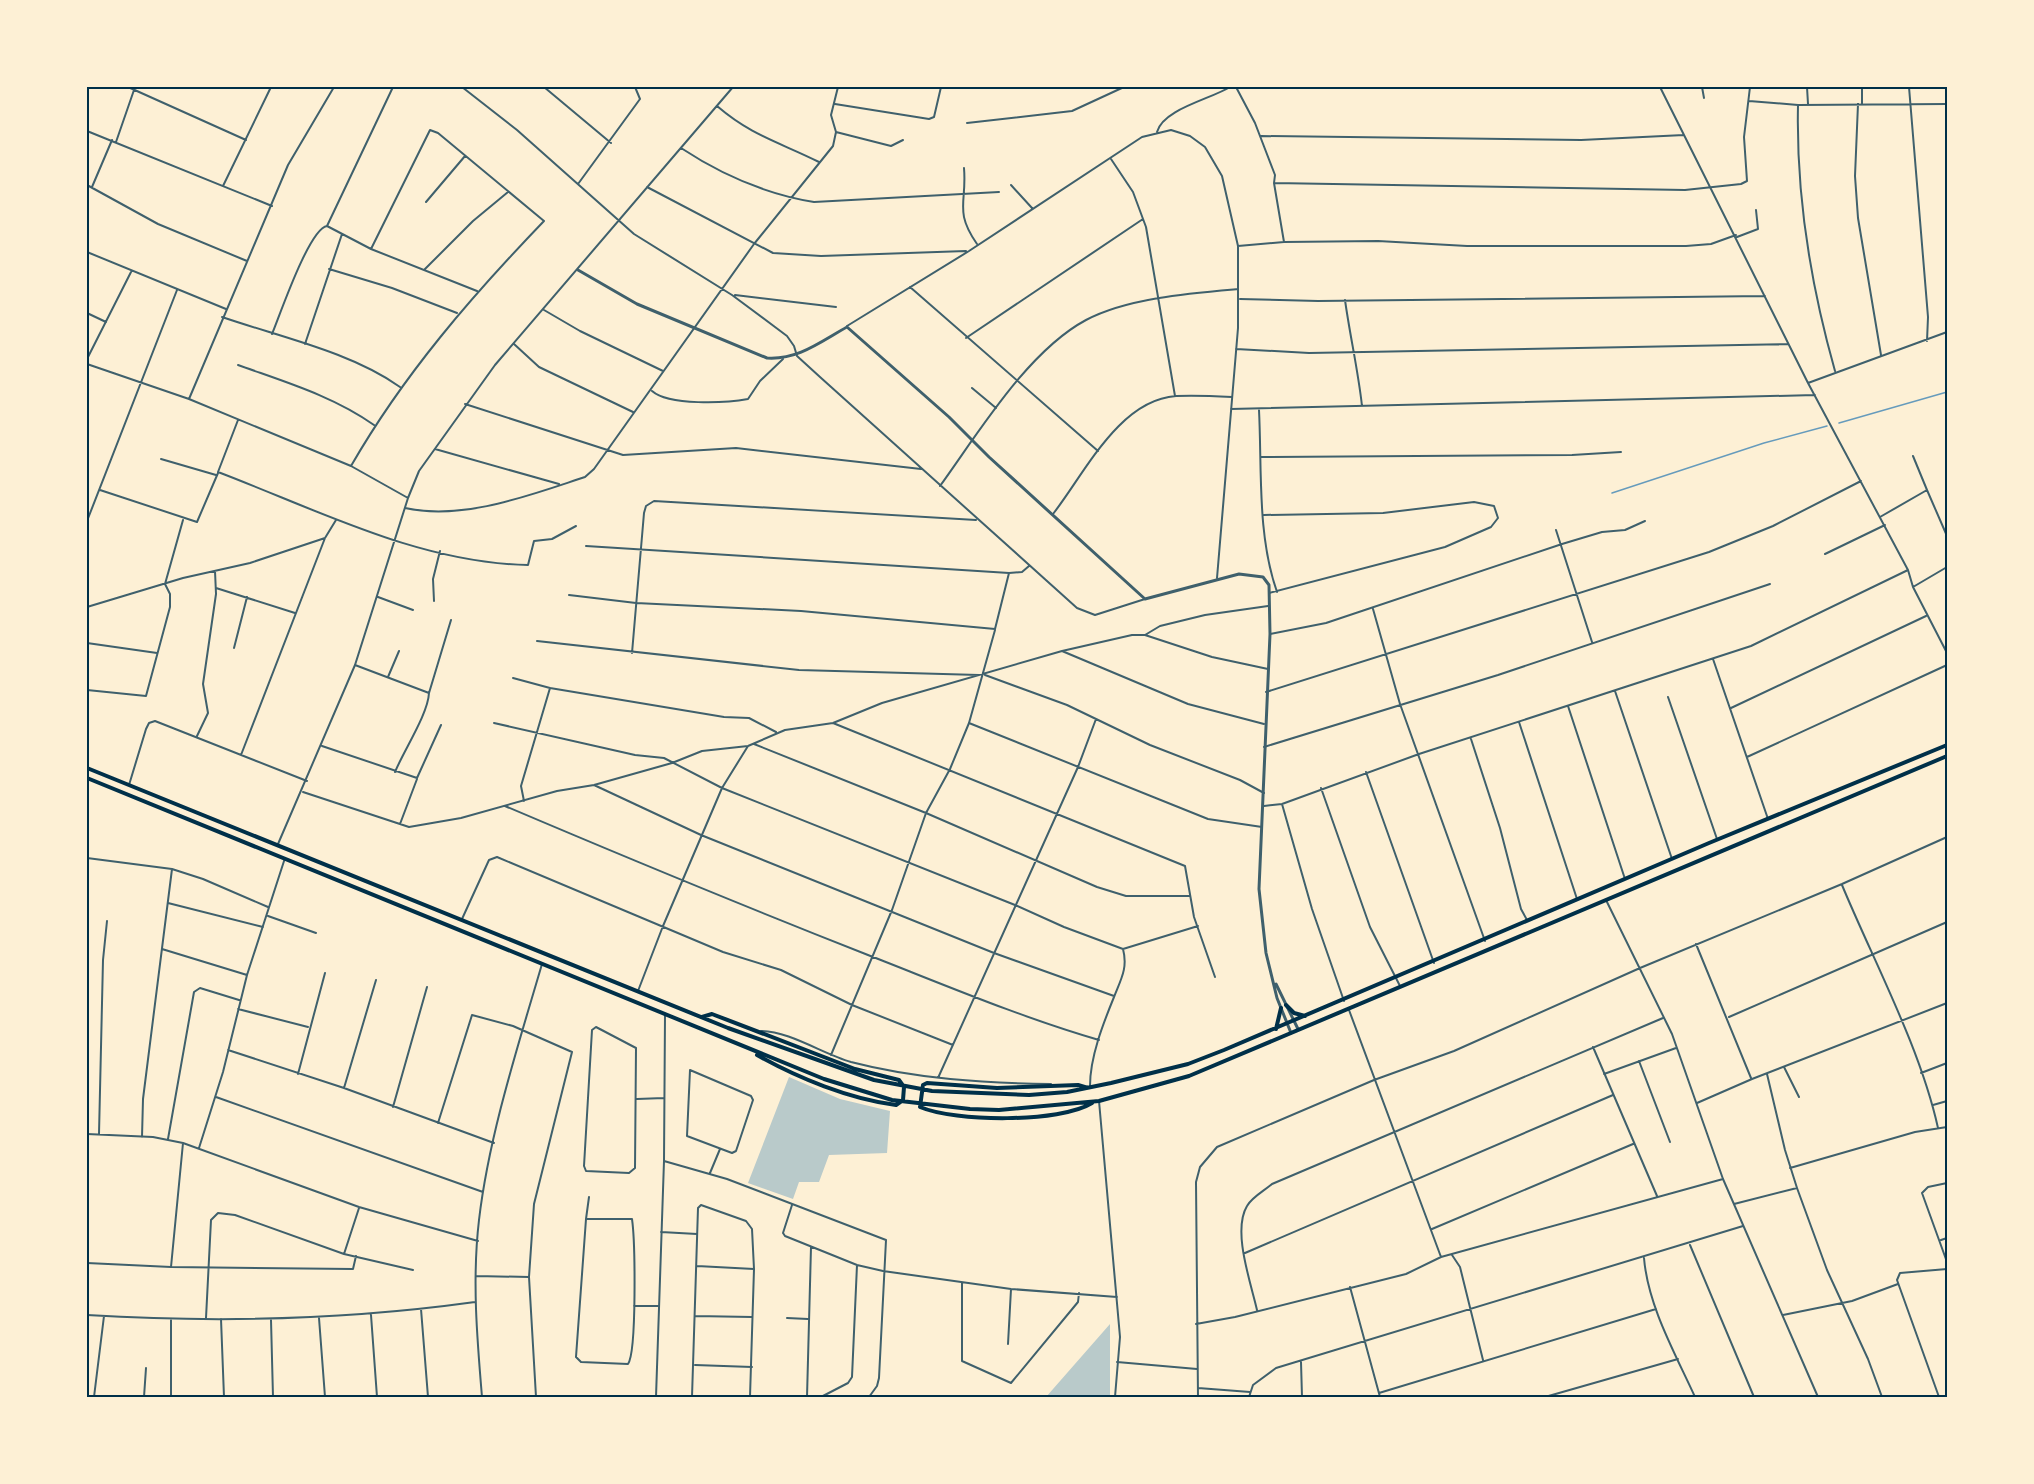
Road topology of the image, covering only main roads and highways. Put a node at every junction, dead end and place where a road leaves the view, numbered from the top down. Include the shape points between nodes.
1 (1947, 745) edge
2 (1942, 748) junction
3 (1946, 756) edge
4 (87, 768) edge
5 (87, 778) edge
6 (338, 869) junction
7 (333, 880) junction
8 (473, 924) junction
9 (458, 931) junction
10 (1305, 1016) junction
11 (701, 1017) junction
12 (1276, 1029) junction
13 (741, 1047) junction
14 (1224, 1050) junction
15 (1228, 1060) junction
16 (1089, 1088) junction
17 (1097, 1101) junction

1 - 2 highway
2 - 3 highway
2 - 10 highway
3 - 15 highway
4 - 6 highway
5 - 7 highway
6 - 7 highway
6 - 8 highway
7 - 9 highway
8 - 9 highway via 464,923
8 - 11 highway
9 - 13 highway
10 - 12 highway
10 - 12 highway via 1284,1007
11 - 13 highway via 712,1014 855,1069 899,1080 904,1087 903,1100 889,1104 836,1089 782,1070
11 - 16 highway via 830,1066 894,1085 932,1091 1029,1095
12 - 14 highway
13 - 17 highway via 892,1100 999,1110
14 - 15 highway
14 - 16 highway via 1188,1064
15 - 17 highway via 1189,1076
16 - 17 highway via 927,1083 923,1085 919,1105 944,1114 993,1118 1070,1112

